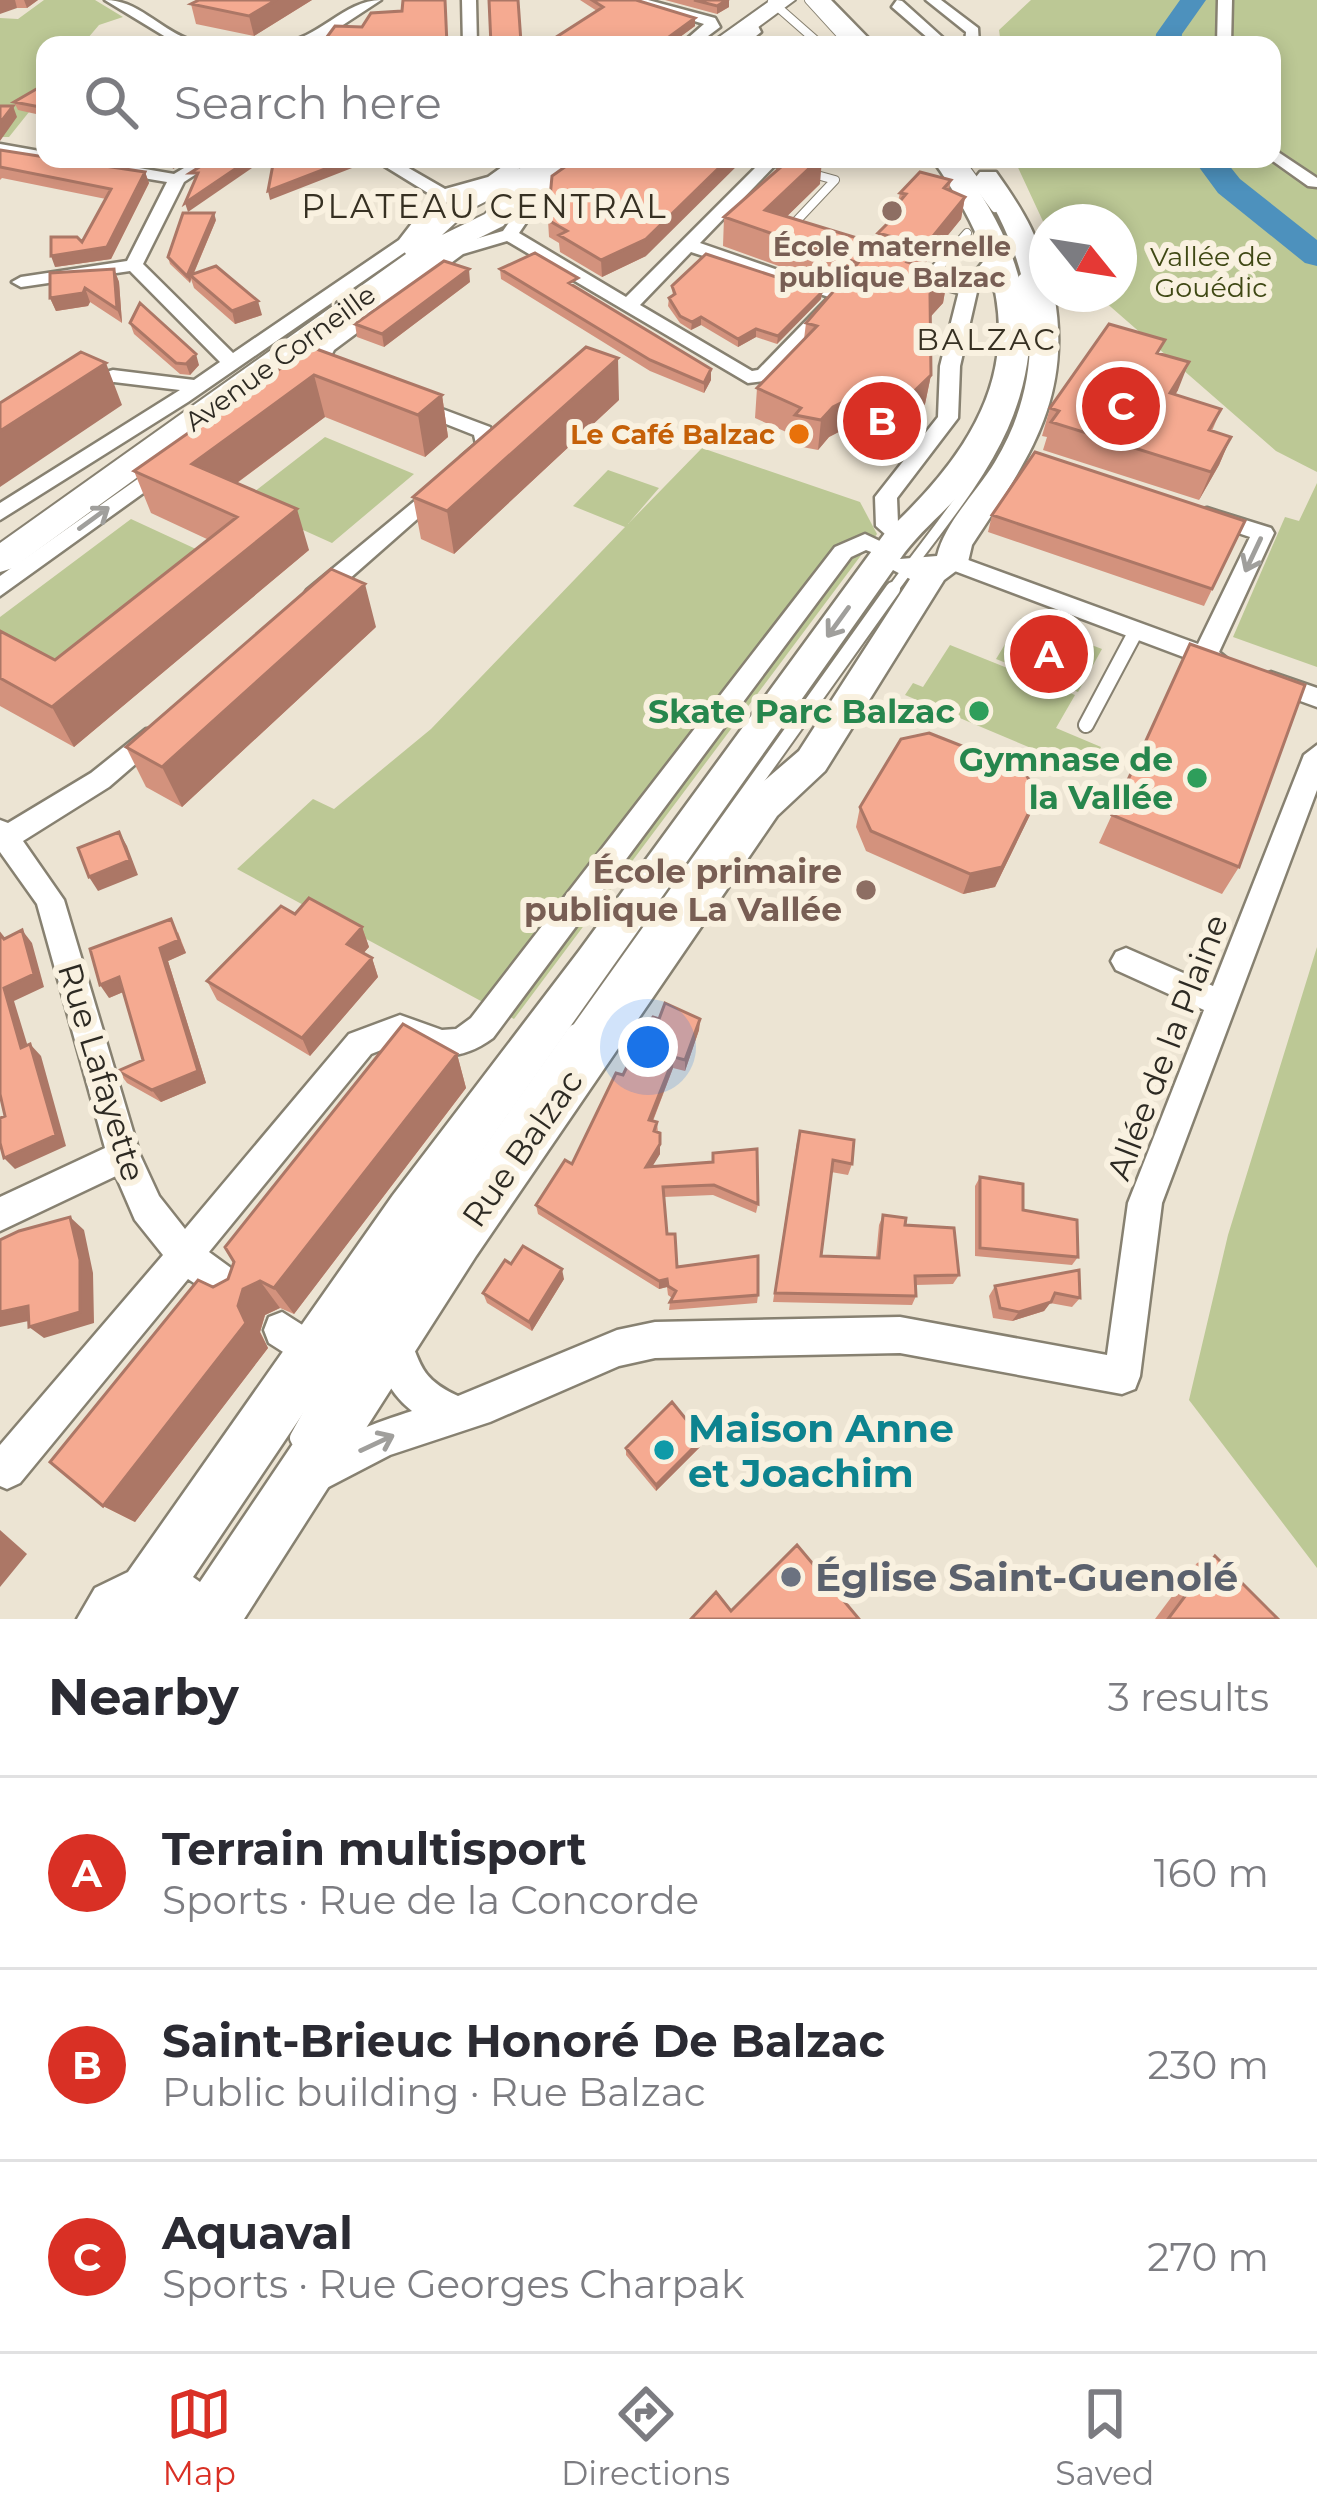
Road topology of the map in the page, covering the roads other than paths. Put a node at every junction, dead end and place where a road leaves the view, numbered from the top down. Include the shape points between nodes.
1 (112, 0) edge
2 (374, 0) edge
3 (469, 0) edge
4 (633, 0) edge
5 (820, 0) edge
6 (922, 0) edge
7 (933, 0) edge
8 (1225, 0) edge
9 (785, 2) edge
10 (174, 36) edge
11 (317, 36) edge
12 (470, 36) edge
13 (709, 36) edge
14 (717, 36) edge
15 (719, 36) edge
16 (813, 36) edge
17 (825, 36) edge
18 (836, 36) edge
19 (857, 36) edge
20 (934, 36) edge
21 (973, 36) edge
22 (1224, 36) edge
23 (36, 142) edge
24 (0, 149) edge
25 (20, 152) junction
26 (36, 155) edge
27 (1281, 159) edge
28 (112, 168) edge
29 (196, 168) edge
30 (396, 168) edge
31 (511, 168) edge
32 (534, 168) edge
33 (544, 168) edge
34 (567, 168) edge
35 (764, 168) edge
36 (797, 168) edge
37 (950, 168) edge
38 (966, 168) edge
39 (979, 168) edge
40 (177, 179) junction
41 (1314, 183) dead end
42 (443, 196) junction
43 (967, 232) dead end
44 (508, 235) junction
45 (688, 245) junction
46 (802, 245) edge
47 (134, 265) junction
48 (1015, 266) junction
49 (910, 276) edge
50 (927, 280) junction
51 (21, 282) dead end
52 (968, 291) junction
53 (628, 307) junction
54 (232, 363) junction
55 (310, 364) junction
56 (339, 375) edge
57 (197, 386) junction
58 (380, 391) edge
59 (52, 403) edge
60 (911, 466) junction
61 (948, 483) junction
62 (1176, 505) edge
63 (0, 513) edge
64 (0, 535) edge
65 (925, 554) junction
66 (0, 560) edge
67 (0, 588) edge
68 (303, 607) edge
69 (1136, 631) junction
70 (1205, 656) junction
71 (739, 688) junction
72 (1317, 698) edge
73 (780, 702) junction
74 (171, 722) edge
75 (1086, 725) dead end
76 (1314, 774) edge
77 (3, 835) edge
78 (549, 940) junction
79 (1126, 961) dead end
80 (594, 964) junction
81 (1222, 1004) junction
82 (124, 1156) junction
83 (0, 1214) edge
84 (184, 1255) junction
85 (234, 1292) edge
86 (393, 1341) junction
87 (305, 1359) junction
88 (458, 1414) junction
89 (0, 1464) edge
90 (282, 1466) junction
91 (197, 1527) junction
92 (149, 1610) edge
93 (210, 1619) edge

1 - 10 street
2 - 11 street
3 - 12 street
4 - 13 street via 710,21
5 - 19 street
6 - 20 street via 897,4
7 - 21 street
8 - 22 street
9 - 14 main road
9 - 15 main road
9 - 16 lane
9 - 17 street
9 - 18 lane
23 - 25 street
24 - 25 street
25 - 26 street
27 - 41 street
28 - 40 street
29 - 40 street
30 - 42 street
31 - 42 street
32 - 64 main road, Avenue Corneille via 460,204 396,266
33 - 66 main road, Avenue Corneille via 494,220 425,254
34 - 44 street via 543,186
35 - 45 street
36 - 46 lane via 836,185 779,239
37 - 48 street, Rue Balzac
38 - 48 lane via 994,207
39 - 48 street, Rue Balzac via 1008,206
40 - 47 street
42 - 54 street, Avenue Corneille via 405,244
43 - 50 lane
44 - 53 street
44 - 55 street via 457,250
45 - 53 street
45 - 53 street via 842,296 764,376 748,377
47 - 51 street
47 - 54 street
48 - 52 street
48 - 52 street
48 - 61 street, Rue Balzac via 1006,389 983,438
48 - 65 lane via 1028,313 1019,402
48 - 65 street, Rue Balzac via 1043,302 1046,353 1025,455
49 - 50 lane
50 - 52 lane
52 - 60 street via 950,366 948,418
54 - 57 street, Avenue Corneille
55 - 56 street
67 -> 55 street
57 - 59 street via 100,377
57 - 63 street, Avenue Corneille
58 - 68 street via 483,431 487,445
60 - 61 street
60 - 65 street via 886,497 887,526
61 - 65 street, Rue Balzac
62 -> 70 street via 1263,533
65 - 69 street
65 - 71 street via 865,542 843,552
65 -> 73 street, Rue Balzac
65 - 86 street, Rue Balzac via 812,761 764,806
65 - 87 lane
69 - 70 street
69 - 75 lane
70 - 72 street
71 - 73 street
71 - 78 street
73 - 80 street, Rue Balzac
74 - 77 street via 100,780
76 - 81 street, Allée de la Plaine
77 - 82 street, Rue Lafayette via 50,900
78 - 80 street
78 - 84 street via 464,1044 441,1047 400,1029 360,1044
79 - 81 street
80 - 87 street, Rue Balzac
81 - 88 street, Allée de la Plaine via 1144,1203 1122,1376 900,1335 655,1340
82 - 83 street
82 - 84 street, Rue Lafayette via 147,1208
84 - 85 street, Rue Lafayette
84 - 89 street via 7,1470
86 - 88 street via 411,1390
86 - 90 street, Rue Balzac
87 - 90 lane
87 - 91 street, Rue Balzac
90 -> 88 street
90 - 91 lane
90 - 93 street, Rue Balzac via 250,1562
91 - 92 street, Rue Balzac

